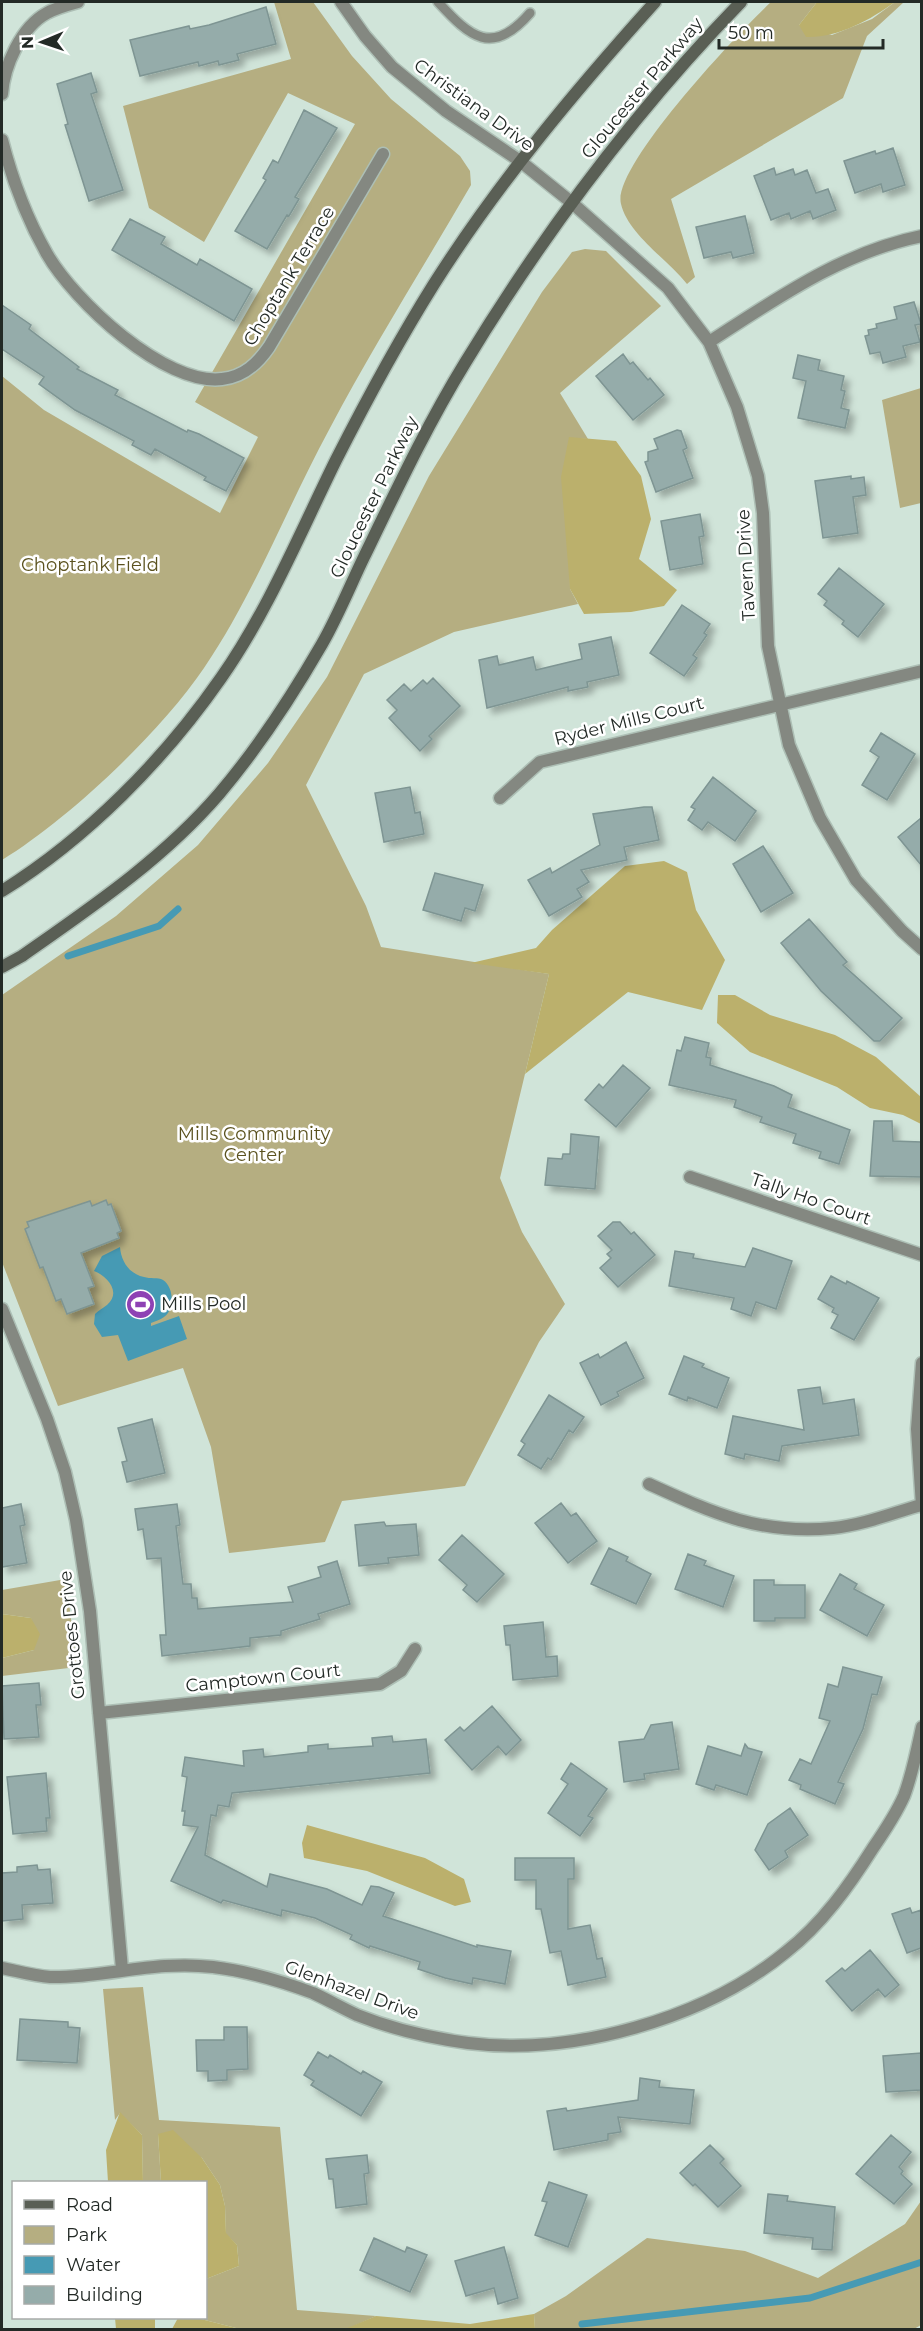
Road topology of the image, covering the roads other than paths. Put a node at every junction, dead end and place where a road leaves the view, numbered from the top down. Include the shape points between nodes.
1 (78, 2) edge
2 (341, 2) edge
3 (438, 2) edge
4 (655, 2) edge
5 (741, 2) edge
6 (530, 13) dead end
7 (2, 94) edge
8 (2, 140) edge
9 (383, 154) dead end
10 (520, 161) junction
11 (571, 202) junction
12 (921, 236) edge
13 (709, 342) junction
14 (921, 671) edge
15 (778, 703) junction
16 (500, 798) dead end
17 (2, 891) edge
18 (921, 949) edge
19 (2, 967) edge
20 (690, 1177) dead end
21 (921, 1255) edge
22 (2, 1309) edge
23 (921, 1363) edge
24 (649, 1484) dead end
25 (921, 1505) edge
26 (415, 1649) dead end
27 (99, 1713) junction
28 (921, 1727) edge
29 (2, 1968) edge
30 (122, 1969) junction

1 - 7 street via 45,14 28,28 9,63
2 - 10 street, Christiana Drive via 392,67 446,111
3 - 6 lane via 463,29 483,38 509,34
4 - 10 main road
5 - 11 main road, Gloucester Parkway via 697,47
8 - 9 street, Choptank Terrace via 29,220 70,288 98,317 146,352 182,371 222,379 241,374 258,363
10 - 11 street, Christiana Drive
10 - 17 main road via 423,303 338,457 273,591 222,677 161,756 104,812
11 - 13 street, Tavern Drive via 668,288
11 - 19 main road, Gloucester Parkway via 464,364 323,642 242,765 217,796 138,873
12 - 13 street via 860,254 818,274
13 - 15 street, Tavern Drive via 737,407 758,476 768,646
14 - 15 street, Ryder Mills Court
15 - 16 street, Ryder Mills Court via 540,762
15 - 18 street, Tavern Drive via 789,745 819,818 856,880
20 - 21 street, Tally Ho Court
22 - 27 street, Grottoes Drive via 47,1419 67,1482 90,1611
23 - 25 street via 917,1429
24 - 25 street via 716,1515 787,1528 833,1528
26 - 27 street, Camptown Court via 401,1671 380,1684
27 - 30 street, Grottoes Drive
28 - 30 street, Glenhazel Drive via 903,1796 854,1879 822,1918 786,1953 733,1987 655,2021 606,2036 506,2046 468,2043 406,2031 263,1977 213,1967 164,1964
29 - 30 street, Glenhazel Drive via 46,1977

